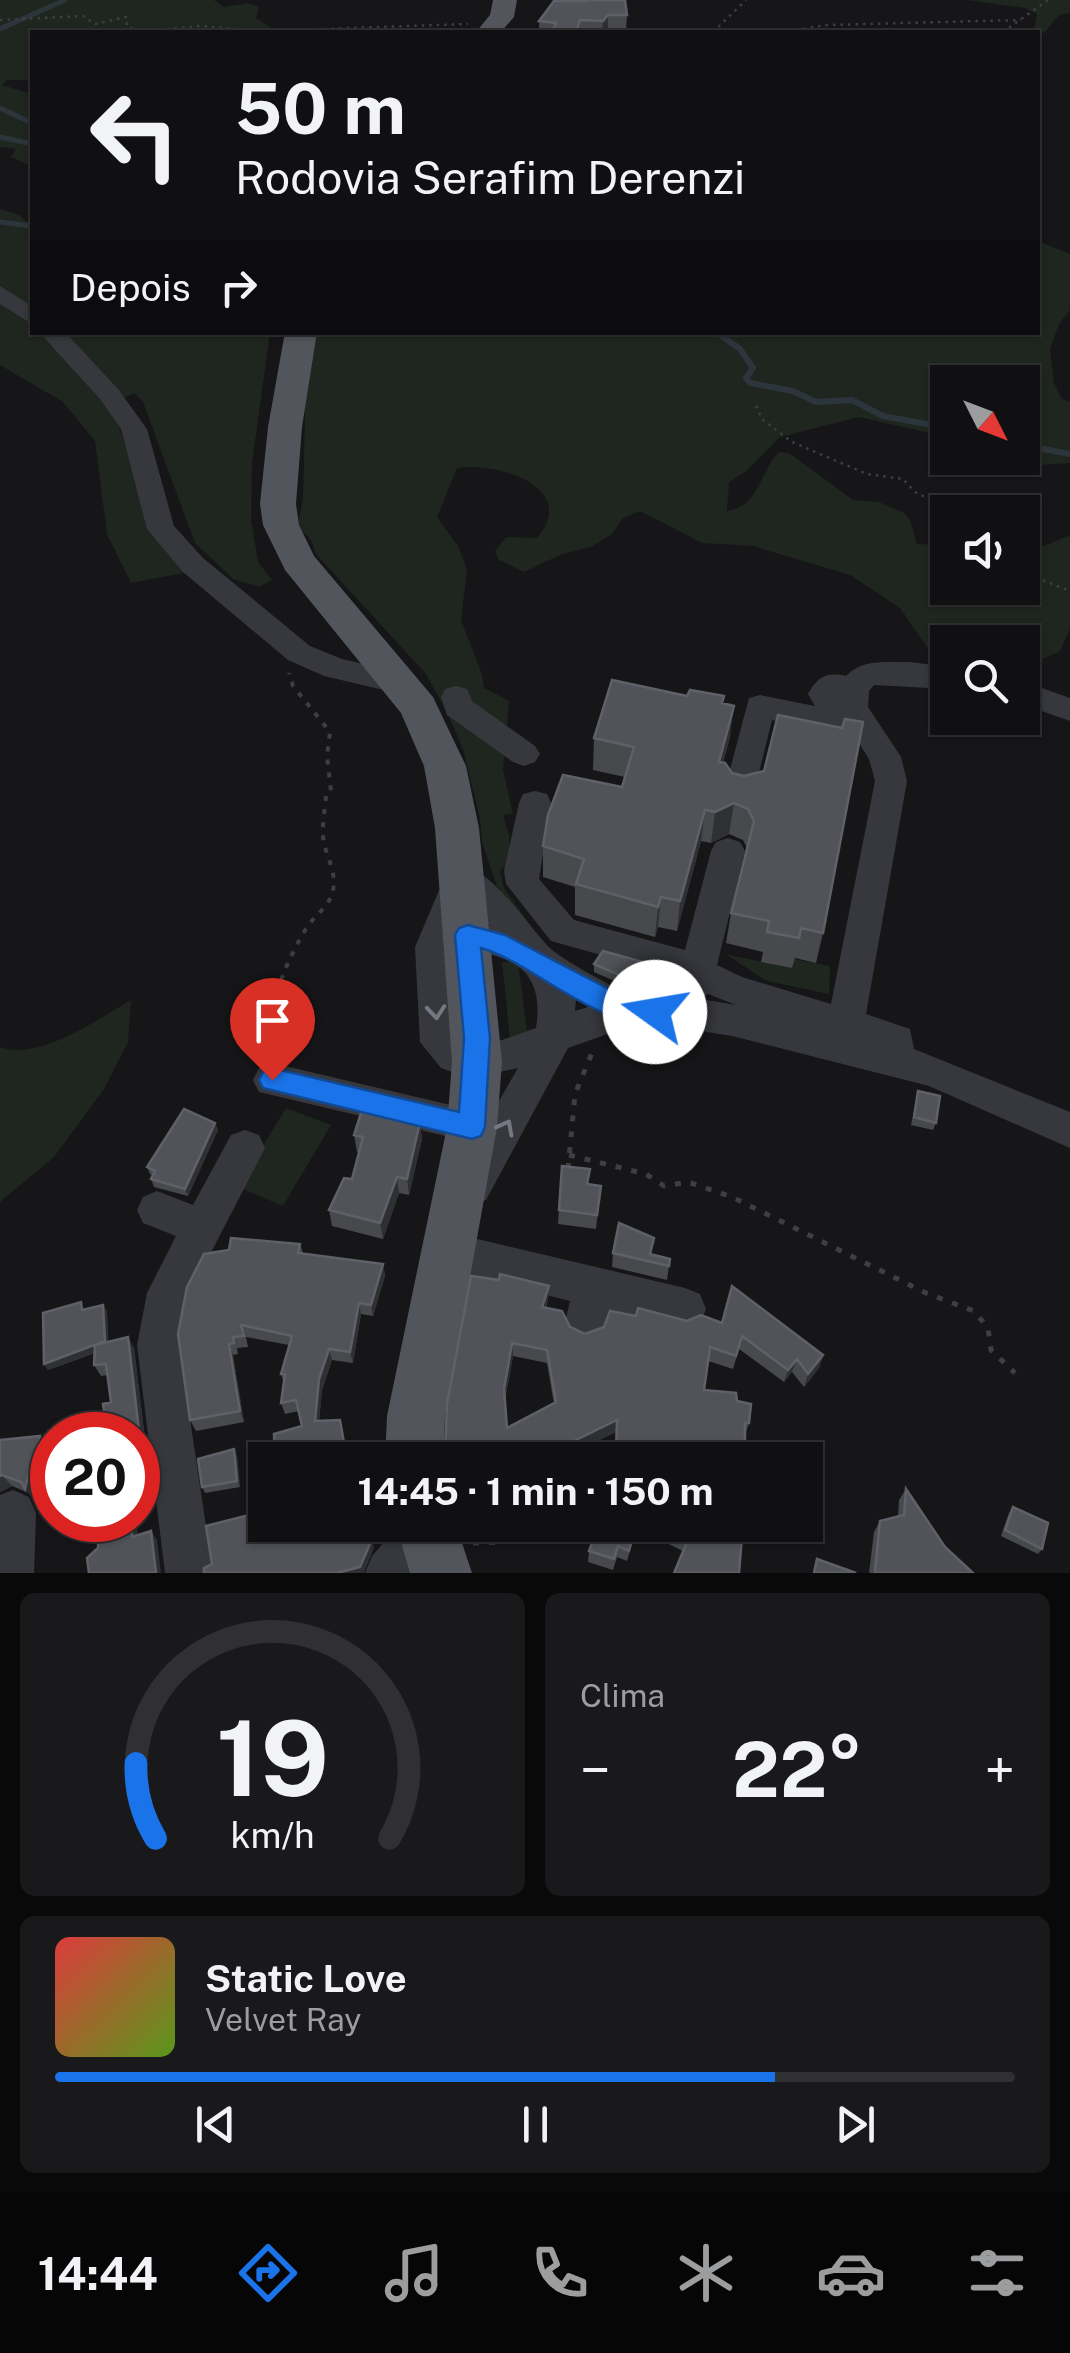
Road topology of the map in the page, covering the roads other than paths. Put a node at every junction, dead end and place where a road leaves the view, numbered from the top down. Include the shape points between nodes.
1 (506, 0) edge
2 (491, 29) edge
3 (0, 293) edge
4 (30, 316) edge
5 (54, 335) edge
6 (300, 335) edge
7 (930, 676) edge
8 (402, 683) junction
9 (456, 696) dead end
10 (1040, 699) edge
11 (857, 707) junction
12 (1070, 710) edge
13 (524, 754) dead end
14 (740, 792) edge
15 (535, 803) dead end
16 (728, 852) dead end
17 (461, 877) junction
18 (452, 936) junction
19 (544, 966) junction
20 (696, 970) junction
21 (731, 1004) junction
22 (625, 1010) junction
23 (683, 1010) junction
24 (846, 1022) junction
25 (553, 1040) junction
26 (894, 1059) junction
27 (477, 1062) junction
28 (272, 1080) dead end
29 (472, 1127) junction
30 (1070, 1130) edge
31 (245, 1148) dead end
32 (157, 1210) dead end
33 (453, 1231) junction
34 (193, 1241) junction
35 (685, 1309) dead end
36 (416, 1442) edge
37 (13, 1513) dead end
38 (10, 1573) edge
39 (189, 1573) edge

1 - 2 main road
3 - 4 street
5 - 8 street via 134,429 161,529 193,565 298,653
6 - 8 main road via 284,427 280,525 298,561
7 - 11 street via 866,674
8 - 17 main road via 445,766
9 - 13 street via 458,707
10 - 12 street
11 - 14 street via 760,706
11 - 24 street via 891,781
15 - 20 street via 523,884 556,926
16 - 20 street
17 - 18 main road
17 - 19 street
18 - 19 street via 496,942
18 - 27 main road
19 - 22 street
19 - 25 street via 556,988
20 - 21 street
20 - 23 street
21 - 23 street
21 - 24 street
21 - 26 street
22 - 23 street
22 - 25 street
24 - 26 street via 898,1040
25 - 27 street
33 -> 25 street
26 - 30 street
27 - 29 main road
28 - 29 street
29 - 33 main road
31 - 34 street
32 - 34 street
33 - 35 street via 590,1304
33 - 36 main road
34 - 39 street via 168,1293 158,1345
37 - 38 street

